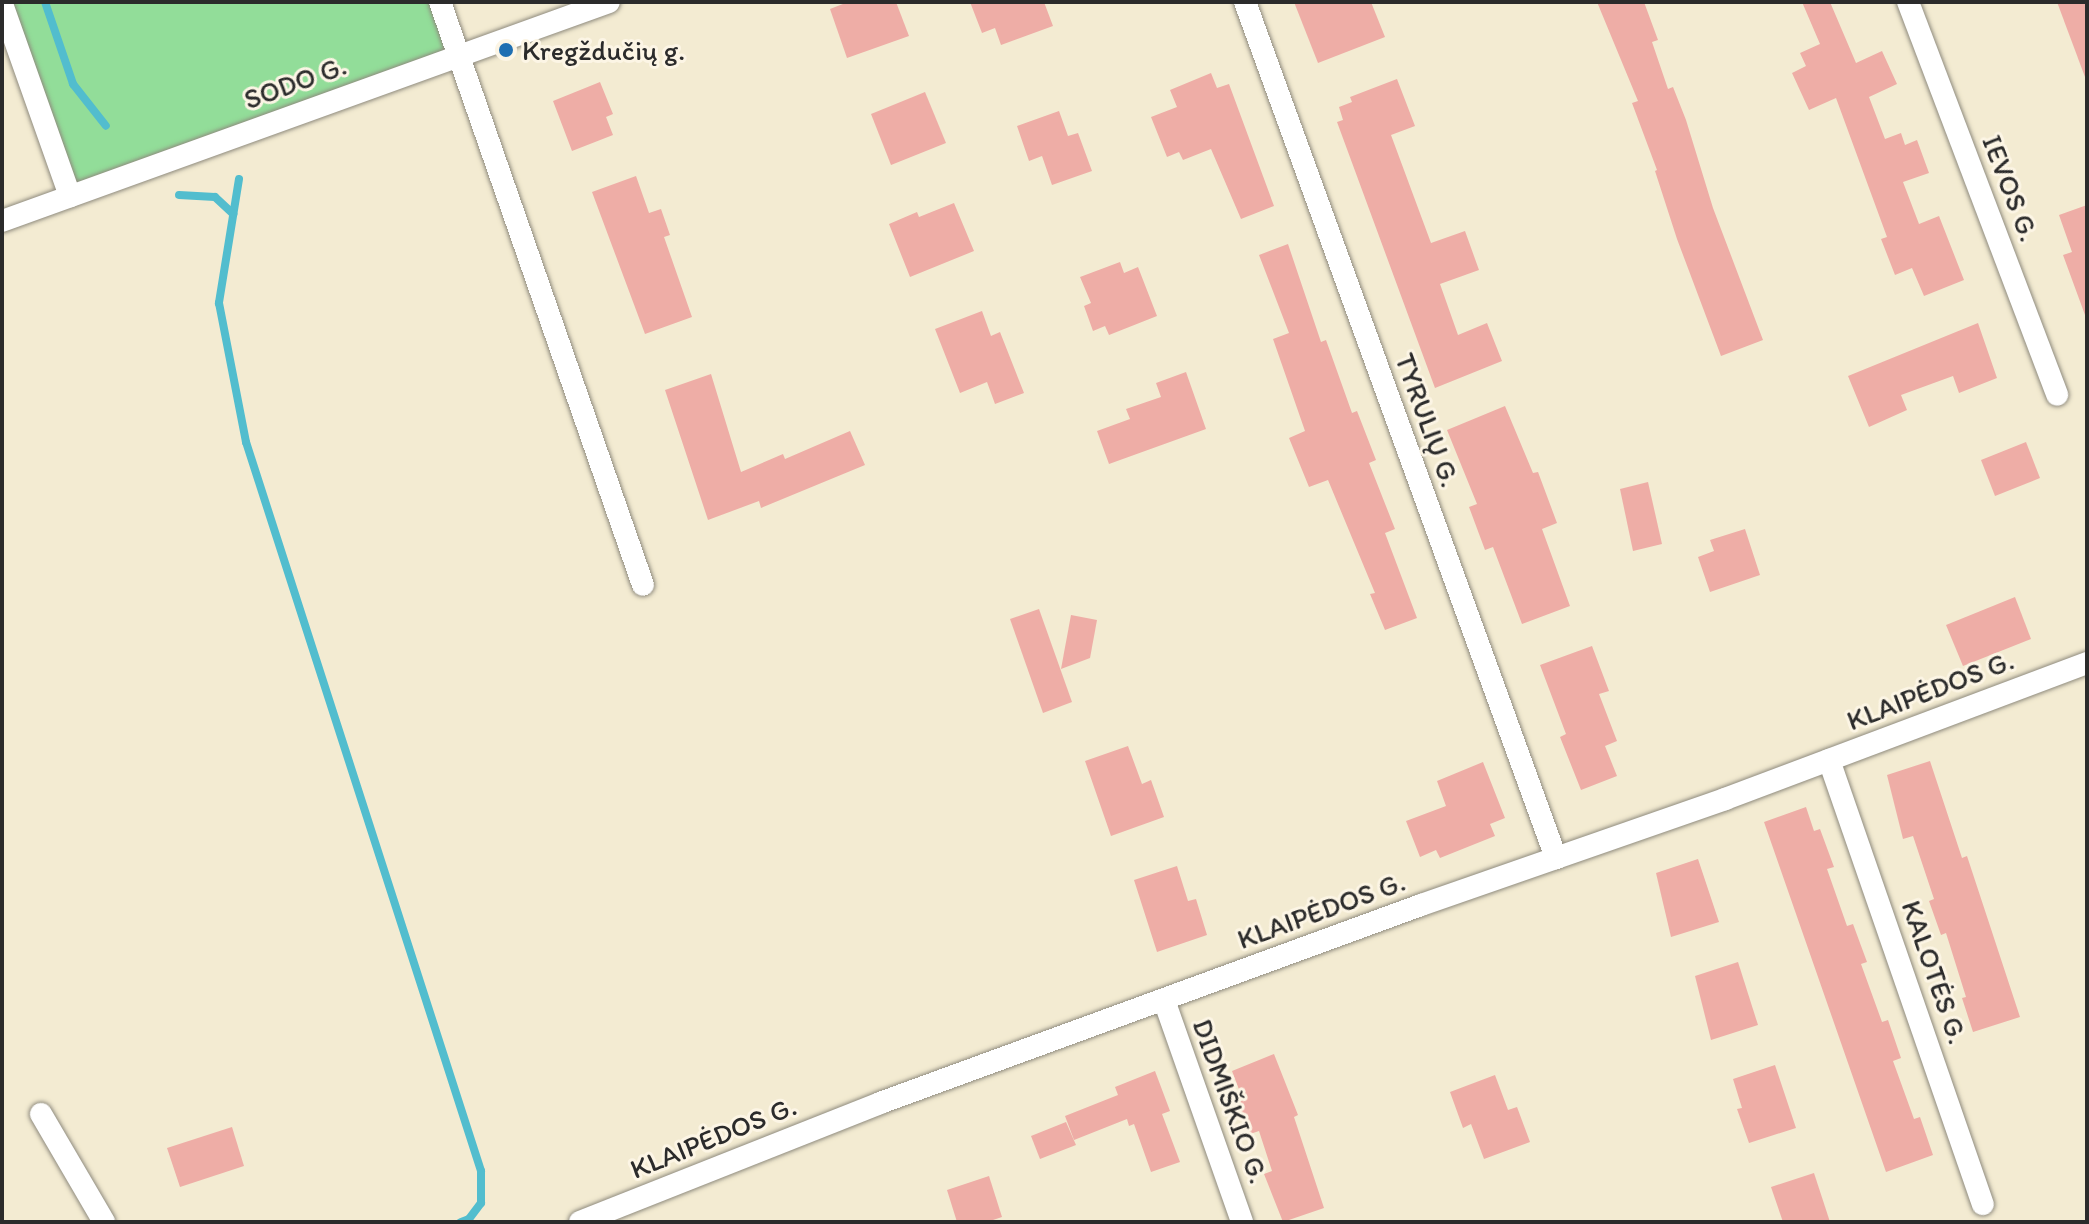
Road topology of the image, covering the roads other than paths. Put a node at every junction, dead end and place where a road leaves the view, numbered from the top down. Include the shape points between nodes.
1 (440, 2) edge
2 (609, 2) edge
3 (1245, 2) edge
4 (1908, 2) edge
5 (2, 4) edge
6 (457, 55) junction
7 (70, 196) junction
8 (2, 221) edge
9 (2057, 395) dead end
10 (643, 585) dead end
11 (2087, 663) edge
12 (1829, 760) junction
13 (1556, 858) junction
14 (1164, 1000) junction
15 (41, 1114) dead end
16 (1983, 1204) dead end
17 (104, 1222) edge
18 (580, 1222) edge
19 (1242, 1222) edge

1 - 6 street
2 - 6 street, SODO G.
3 - 13 street, TYRULIŲ G.
4 - 9 street, IEVOS G.
5 - 7 street
6 - 7 street, SODO G.
6 - 10 street
7 - 8 street, SODO G.
11 - 12 street, KLAIPĖDOS G.
12 - 13 street, KLAIPĖDOS G.
12 - 16 street, KALOTĖS G.
13 - 14 street, KLAIPĖDOS G.
14 - 18 street, KLAIPĖDOS G. via 835,1120
14 - 19 street, DIDMIŠKIO G.
15 - 17 street

